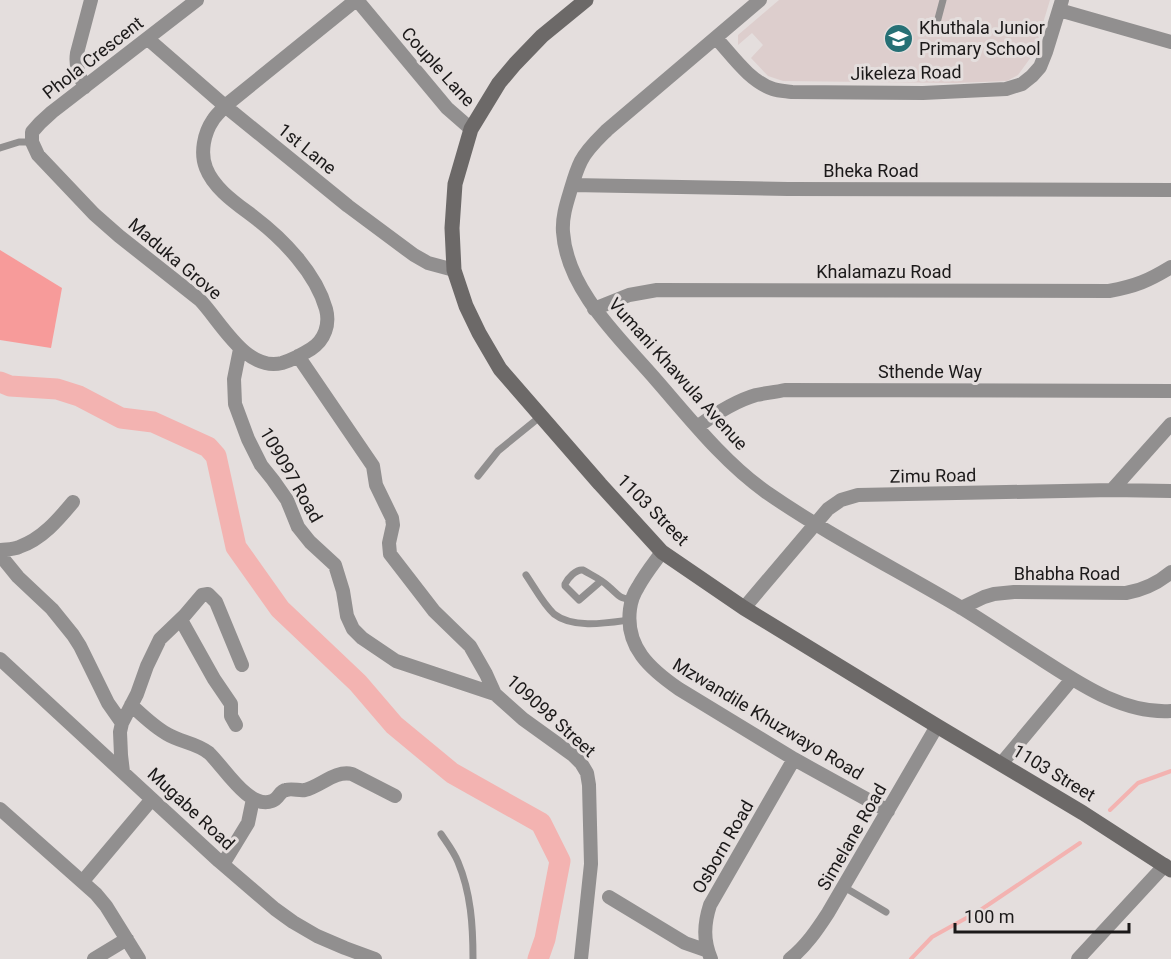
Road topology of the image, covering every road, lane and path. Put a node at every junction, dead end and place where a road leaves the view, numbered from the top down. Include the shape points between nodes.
1 (91, 0) edge
2 (197, 0) edge
3 (357, 0) edge
4 (586, 0) edge
5 (760, 0) edge
6 (943, 0) edge
7 (1060, 5) edge
8 (935, 30) dead end
9 (716, 38) junction
10 (148, 39) junction
11 (1171, 42) edge
12 (85, 87) junction
13 (225, 106) junction
14 (471, 129) junction
15 (0, 148) edge
16 (35, 148) junction
17 (572, 185) junction
18 (1171, 190) edge
19 (1171, 267) edge
20 (454, 270) junction
21 (594, 309) junction
22 (240, 349) junction
23 (298, 356) junction
24 (1171, 391) edge
25 (541, 416) junction
26 (1171, 424) edge
27 (697, 427) junction
28 (478, 476) dead end
29 (1112, 490) junction
30 (1171, 491) edge
31 (74, 502) dead end
32 (814, 524) junction
33 (0, 550) edge
34 (662, 552) junction
35 (0, 555) edge
36 (1171, 572) edge
37 (526, 575) dead end
38 (601, 581) junction
39 (632, 600) junction
40 (744, 608) junction
41 (961, 608) junction
42 (181, 620) junction
43 (629, 620) junction
44 (0, 659) edge
45 (242, 665) dead end
46 (1072, 679) junction
47 (495, 694) junction
48 (131, 705) junction
49 (1171, 711) edge
50 (122, 723) junction
51 (236, 725) dead end
52 (937, 726) junction
53 (794, 759) junction
54 (1001, 764) junction
55 (123, 772) junction
56 (395, 796) dead end
57 (152, 798) junction
58 (253, 799) junction
59 (0, 809) edge
60 (888, 811) junction
61 (441, 834) dead end
62 (224, 864) junction
63 (1168, 868) edge
64 (83, 881) junction
65 (844, 887) junction
66 (609, 897) dead end
67 (886, 912) dead end
68 (127, 939) junction
69 (710, 955) edge
70 (94, 959) edge
71 (139, 959) edge
72 (375, 959) edge
73 (473, 959) edge
74 (581, 959) edge
75 (790, 959) edge
76 (1078, 959) edge

1 - 12 street via 76,61
2 - 10 street, Phola Crescent
3 - 13 street
3 - 14 street, Couple Lane via 447,108
4 - 14 street, 1103 Street via 514,64
5 - 9 street, Vumani Khawula Avenue
6 - 8 lane
7 - 9 street, Jikeleza Road via 1040,67 1022,84 1006,89 924,93 775,90 752,77
7 - 11 street
9 - 17 street, Vumani Khawula Avenue via 607,130 581,161
10 - 12 street, Phola Crescent
10 - 13 street, 1st Lane
12 - 16 street, Phola Crescent via 32,132
13 - 20 street, 1st Lane via 414,255
13 - 23 street, Maduka Grove via 207,133 203,150 206,168 219,187 292,251 324,300 327,325 322,339
14 - 20 street, 1103 Street via 455,184
15 - 16 lane via 19,142
16 - 22 street, Maduka Grove via 94,214 200,300
17 - 18 street, Bheka Road
17 - 21 street, Vumani Khawula Avenue via 563,231 567,255
19 - 21 street, Khalamazu Road via 1151,279 1109,291 657,290 629,295
20 - 25 street, 1103 Street via 466,306 489,351
21 - 27 street, Vumani Khawula Avenue
22 - 23 street, Maduka Grove via 267,363 282,363
22 - 47 street, 109097 Road via 234,379 235,404 248,439 261,465 287,500 298,527 335,565 353,629 396,660
23 - 47 street, 109098 Street via 373,466 376,485 392,518 390,554 434,611 470,646
24 - 27 street, Sthende Way via 785,390 756,395
25 - 28 lane via 498,451
25 - 34 street, 1103 Street
26 - 29 street
27 - 32 street, Vumani Khawula Avenue via 743,474
29 - 30 street, Zimu Road
29 - 32 street, Zimu Road via 858,495 841,500
31 - 33 street via 45,532 19,548
32 - 40 street, Zimu Road
32 - 41 street, Vumani Khawula Avenue
34 - 39 street, Mzwandile Khuzwayo Road
34 - 40 street, 1103 Street
35 - 50 street via 73,635
36 - 41 street, Bhabha Road via 1142,589 1126,593 1014,592 984,597
37 - 43 lane via 549,609 560,618 597,624
38 - 38 lane via 579,600 565,586 580,569
38 - 39 lane via 620,597
39 - 43 street, Mzwandile Khuzwayo Road
40 - 52 street, 1103 Street
41 - 46 street, Vumani Khawula Avenue
42 - 45 street via 202,595 211,596
42 - 48 street via 157,644
42 - 51 street via 231,704
43 - 53 street, Mzwandile Khuzwayo Road via 638,650 662,677
44 - 55 street, Mugabe Road
46 - 49 street, Vumani Khawula Avenue via 1133,708
46 - 54 street
47 - 74 street, 109098 Street via 573,755 587,773 591,864
48 - 50 street
48 - 58 street via 168,735 205,750
50 - 55 street
52 - 54 street, 1103 Street
52 - 60 street, Simelane Road
53 - 60 street, Mzwandile Khuzwayo Road
53 - 69 street, Osborn Road via 710,905 705,938
54 - 63 street, 1103 Street
55 - 57 street, Mugabe Road
56 - 58 street via 346,773 311,788 287,789 274,801
57 - 62 street, Mugabe Road
57 - 64 street
58 - 62 street via 248,823
59 - 64 street
60 - 65 street, Simelane Road
61 - 73 lane via 458,861 465,882 472,918
62 - 72 street, Mugabe Road via 293,922
63 - 76 street
64 - 68 street via 106,906
65 - 67 lane
65 - 75 street, Simelane Road via 813,935
66 - 69 street
68 - 70 street
68 - 71 street

